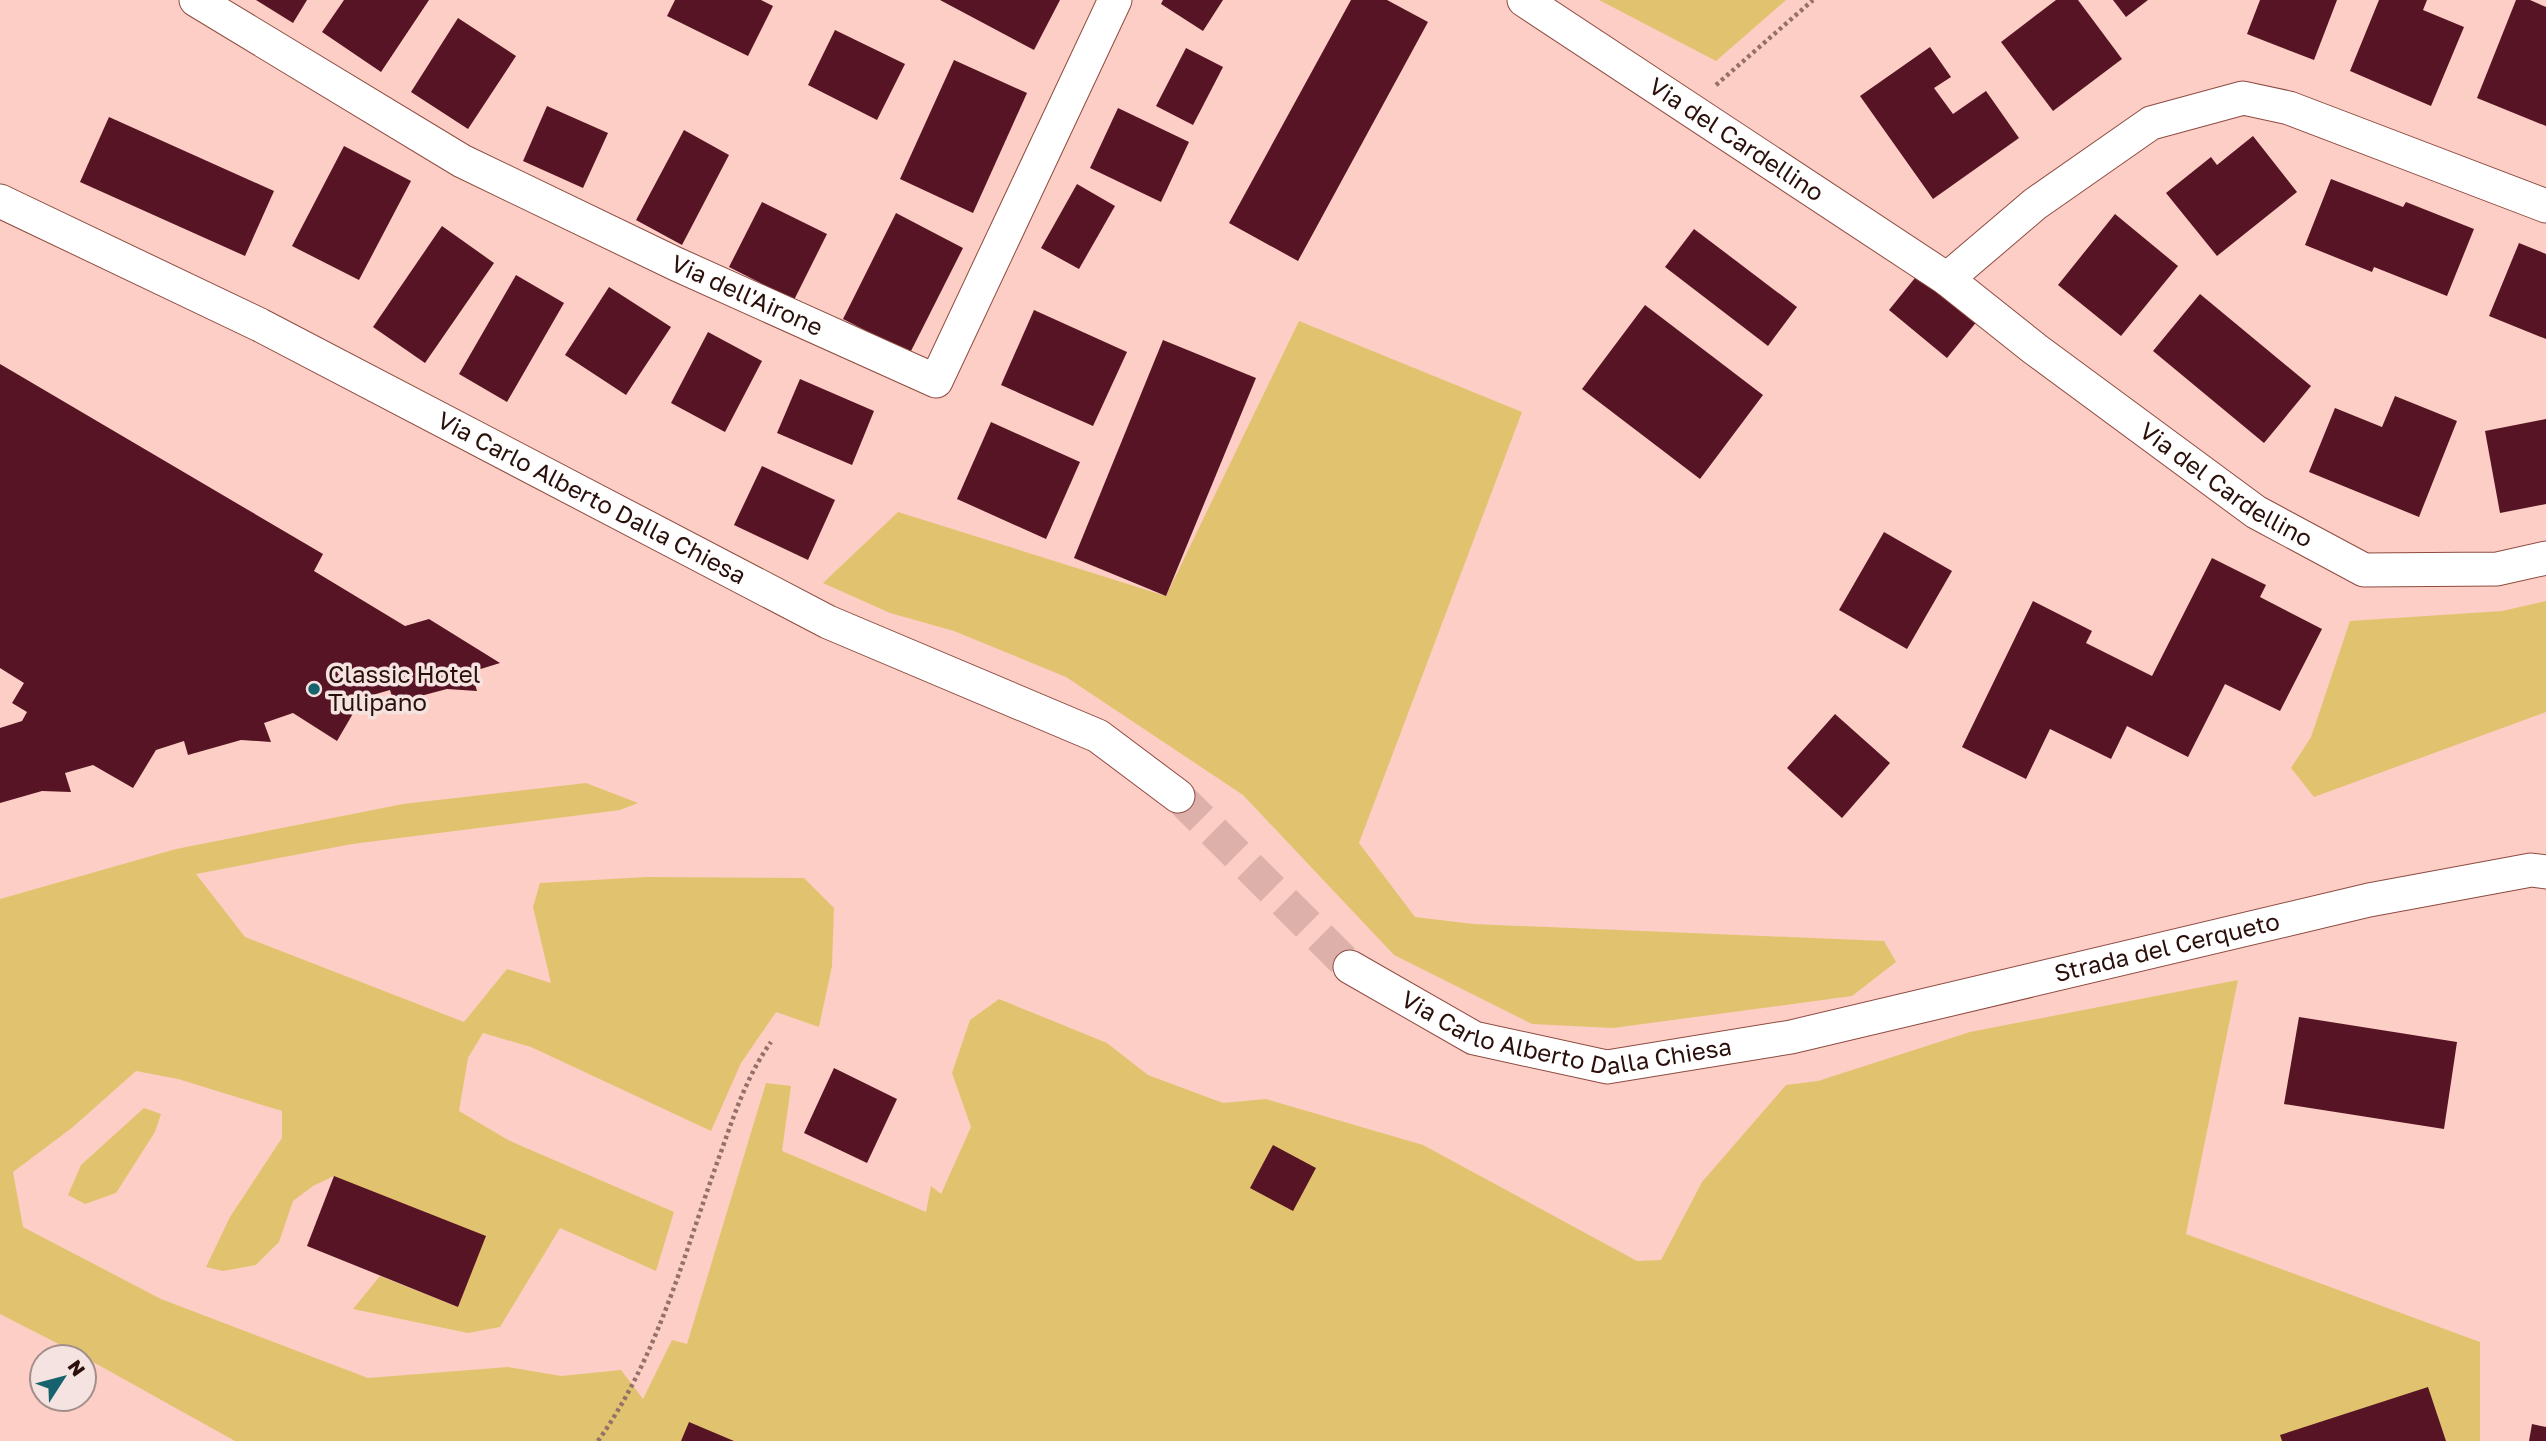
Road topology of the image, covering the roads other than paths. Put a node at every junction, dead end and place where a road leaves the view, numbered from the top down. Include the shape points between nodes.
1 (196, 0) edge
2 (1115, 0) edge
3 (1538, 4) edge
4 (0, 201) edge
5 (2546, 206) edge
6 (1947, 279) junction
7 (2546, 558) edge
8 (1178, 796) tunnel mouth
9 (2541, 865) edge
10 (1350, 967) tunnel mouth
11 (1791, 1037) joint

1 - 2 street, Via dell'Airone via 462,160 936,381
3 - 6 street, Via del Cardellino
4 - 8 street, Via Carlo Alberto Dalla Chiesa via 260,325 828,622 1098,736
5 - 6 street via 2289,108 2243,98 2151,123 2035,204
6 - 7 street, Via del Cardellino via 2256,512 2364,570 2497,569
9 - 11 street, Strada del Cerqueto via 2369,900
10 - 11 street, Via Carlo Alberto Dalla Chiesa via 1474,1038 1607,1066

